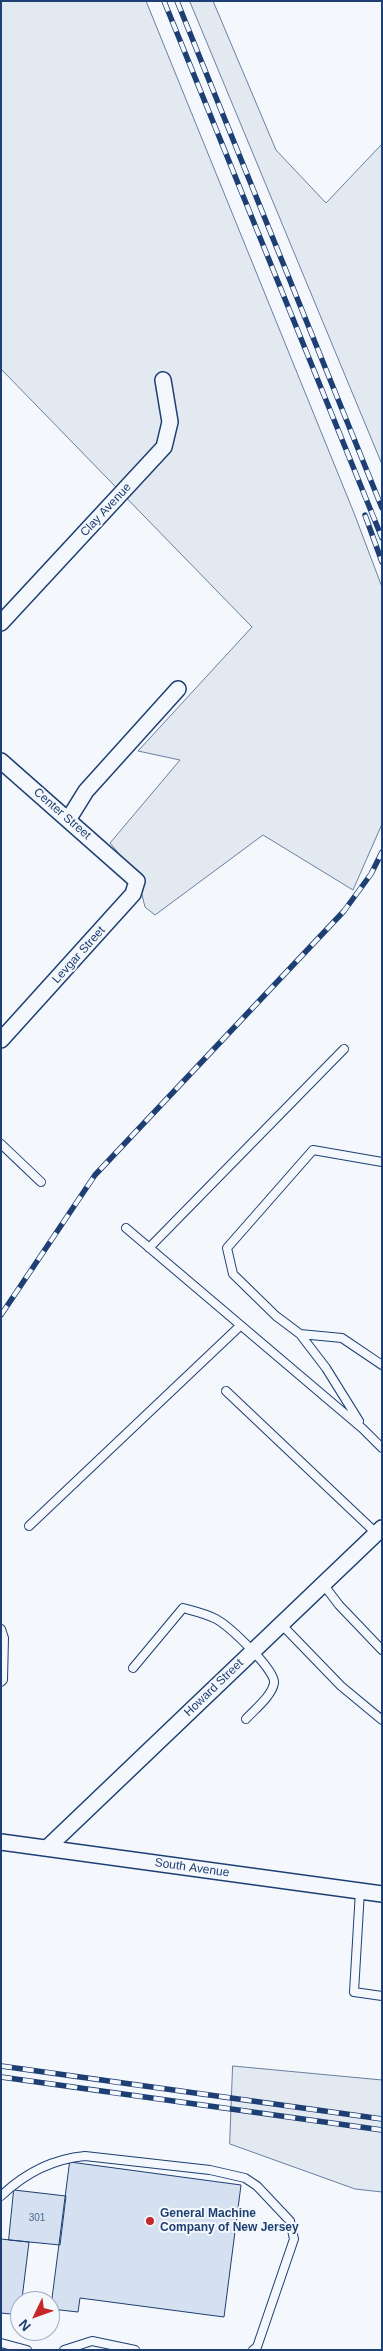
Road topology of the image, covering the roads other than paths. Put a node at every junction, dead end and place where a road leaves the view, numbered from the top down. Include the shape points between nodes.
1 (163, 380) dead end
2 (1, 623) edge
3 (178, 689) dead end
4 (1, 761) edge
5 (68, 820) junction
6 (122, 867) joint
7 (1, 1040) edge
8 (344, 1049) dead end
9 (1, 1144) edge
10 (382, 1162) edge
11 (41, 1182) dead end
12 (126, 1228) dead end
13 (149, 1248) junction
14 (240, 1326) junction
15 (300, 1334) junction
16 (382, 1365) edge
17 (226, 1391) dead end
18 (363, 1429) junction
19 (382, 1448) edge
20 (29, 1526) dead end
21 (379, 1530) edge
22 (323, 1584) junction
23 (281, 1624) junction
24 (1, 1629) edge
25 (382, 1650) edge
26 (252, 1651) junction
27 (133, 1668) dead end
28 (1, 1682) edge
29 (246, 1719) dead end
30 (382, 1720) edge
31 (1, 1842) edge
32 (47, 1848) junction
33 (360, 1891) junction
34 (382, 1894) edge
35 (382, 1996) edge
36 (1, 2196) edge
37 (1, 2343) edge
38 (27, 2350) edge
39 (64, 2350) edge
40 (136, 2350) edge
41 (253, 2350) edge

1 - 2 street, Clay Avenue via 170,422 164,447
3 - 5 street via 86,791
4 - 5 street, Center Street
5 - 6 street, Center Street
6 - 7 street, Levgar Street via 137,881 134,894
8 - 13 lane
9 - 11 lane
10 - 15 lane via 313,1150 227,1248 233,1274 276,1316
12 - 13 lane
13 - 14 lane
14 - 18 lane
14 - 20 lane
15 - 16 lane via 342,1338
15 - 18 lane via 326,1368
17 - 21 lane
18 - 19 lane
21 - 22 street, Howard Street
22 - 23 street, Howard Street
22 - 25 lane
23 - 26 street, Howard Street
23 - 30 lane via 341,1686
24 - 28 lane via 4,1638
26 - 27 lane via 217,1619 183,1608
26 - 29 lane via 275,1680 273,1690
26 - 32 street, Howard Street
31 - 32 street, South Avenue
32 - 33 street, South Avenue
33 - 34 street, South Avenue
33 - 35 lane via 354,1992
36 - 41 lane via 15,2183 49,2164 85,2156 210,2170 245,2178 258,2186 290,2221 294,2240 257,2347
37 - 38 lane
39 - 40 lane via 92,2341

